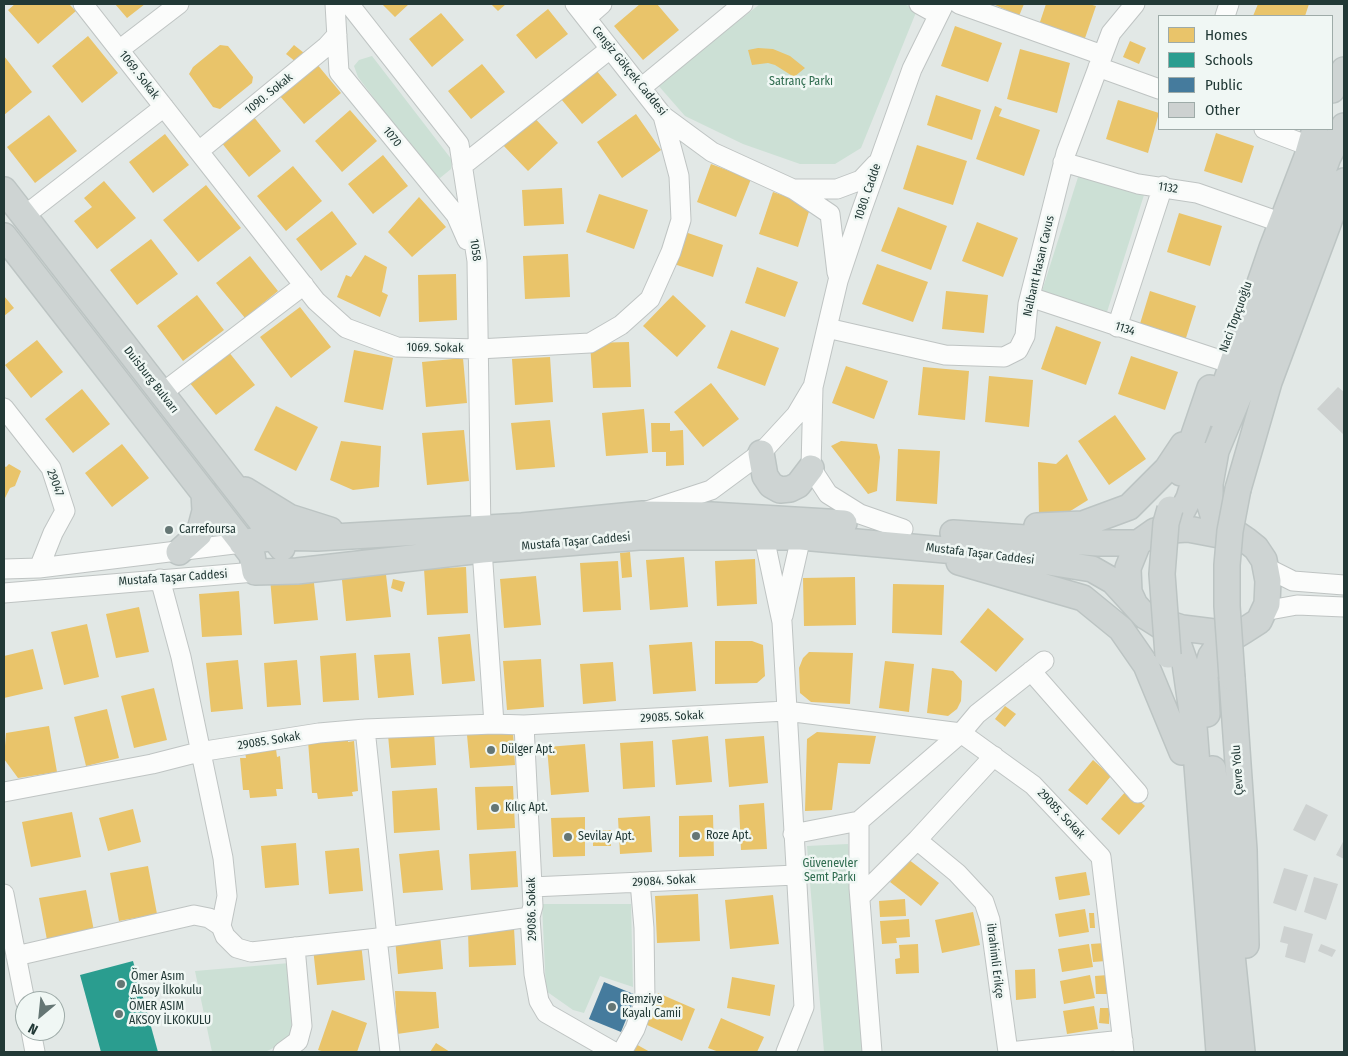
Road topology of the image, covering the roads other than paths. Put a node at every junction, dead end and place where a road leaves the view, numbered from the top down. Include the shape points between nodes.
1 (82, 4) edge
2 (179, 4) edge
3 (335, 4) edge
4 (349, 4) edge
5 (602, 4) edge
6 (743, 4) edge
7 (919, 4) edge
8 (959, 4) edge
9 (1135, 4) edge
10 (941, 9) edge
11 (581, 11) edge
12 (337, 35) junction
13 (610, 49) junction
14 (118, 50) junction
15 (1100, 61) junction
16 (1344, 70) edge
17 (641, 88) junction
18 (1333, 88) edge
19 (1158, 89) edge
20 (164, 107) junction
21 (663, 116) junction
22 (1344, 126) edge
23 (1273, 130) edge
24 (1308, 134) edge
25 (198, 151) junction
26 (879, 160) junction
27 (1063, 162) junction
28 (462, 166) junction
29 (1344, 181) edge
30 (1163, 186) junction
31 (793, 189) junction
32 (4, 190) edge
33 (24, 216) junction
34 (1271, 219) junction
35 (4, 238) edge
36 (477, 262) junction
37 (838, 280) junction
38 (304, 286) junction
39 (1030, 297) junction
40 (1117, 327) junction
41 (826, 328) junction
42 (478, 349) junction
43 (1220, 360) junction
44 (813, 387) junction
45 (162, 393) junction
46 (4, 408) edge
47 (1198, 422) junction
48 (761, 453) junction
49 (811, 468) junction
50 (229, 479) junction
51 (204, 493) junction
52 (638, 515) junction
53 (943, 532) junction
54 (357, 535) junction
55 (896, 536) junction
56 (274, 537) junction
57 (482, 537) junction
58 (764, 537) junction
59 (801, 537) junction
60 (1146, 537) junction
61 (1246, 540) junction
62 (242, 542) junction
63 (179, 552) junction
64 (1265, 567) junction
65 (39, 568) junction
66 (4, 569) edge
67 (297, 571) junction
68 (255, 572) junction
69 (160, 579) junction
70 (1344, 586) edge
71 (4, 593) edge
72 (1344, 607) edge
73 (1140, 610) junction
74 (1264, 611) junction
75 (782, 622) junction
76 (1245, 630) junction
77 (786, 711) junction
78 (494, 724) junction
79 (524, 725) junction
80 (365, 729) junction
81 (961, 732) junction
82 (199, 752) junction
83 (1182, 752) junction
84 (994, 756) junction
85 (4, 792) edge
86 (1138, 793) dead end
87 (859, 821) junction
88 (794, 834) junction
89 (917, 840) junction
90 (796, 875) junction
91 (640, 882) junction
92 (532, 887) junction
93 (4, 894) edge
94 (860, 897) junction
95 (530, 917) junction
96 (221, 926) junction
97 (382, 937) junction
98 (295, 947) junction
99 (16, 956) junction
100 (23, 991) edge
101 (1124, 1046) edge
102 (789, 1051) edge
103 (283, 1052) edge
104 (390, 1052) edge
105 (614, 1052) edge
106 (622, 1052) edge
107 (872, 1052) edge
108 (1009, 1052) edge
109 (1206, 1052) edge
110 (1219, 1052) edge
111 (1242, 1052) edge
112 (1252, 1052) edge

1 - 14 street, 1069. Sokak
2 - 14 street
3 - 12 street, 1070
4 - 28 street, 1058 via 458,144
5 - 11 street
6 - 17 street
7 - 10 street
8 - 15 street
9 - 15 street, Nalbant Hasan Cavus via 1111,33
10 - 26 street, 1080. Cadde via 912,69
11 - 13 street, Cengiz Gökçek Caddesi
12 - 25 street, 1090. Sokak
12 - 36 street, 1070 via 339,72 456,216
13 - 17 street, Cengiz Gökçek Caddesi
13 - 28 street
14 - 20 street, 1069. Sokak
15 - 19 street
15 - 27 street, Nalbant Hasan Cavus
16 - 18 main road
17 - 21 street, Cengiz Gökçek Caddesi
20 - 25 street, 1069. Sokak
20 - 33 street
21 - 31 street, Cengiz Gökçek Caddesi via 712,152
21 - 42 street, 1069. Sokak via 679,176 681,220 650,299 621,325 590,343
22 - 61 main road via 1328,157 1255,357 1216,451 1210,484 1214,518
23 - 24 street
24 - 34 main road, Naci Topçuoğlu
24 - 60 main road via 1307,157 1247,320 1189,498 1173,524
25 - 38 street, 1069. Sokak
26 - 31 street via 861,180 837,189
26 - 37 street, 1080. Cadde
27 - 30 street, 1132 via 1138,184
27 - 39 street, Nalbant Hasan Cavus
28 - 36 street, 1058
29 - 112 main road, Çevre Yolu, bridge via 1269,382 1238,489 1230,531 1227,606 1244,850
30 - 34 street, 1132 via 1197,193
30 - 40 street
31 - 37 street, Cengiz Gökçek Caddesi via 830,214
32 - 33 main road, Duisburg Bulvarı
33 - 45 main road, Duisburg Bulvarı
34 - 43 main road, Naci Topçuoğlu
35 - 51 main road
36 - 42 street, 1058
37 - 41 street, 1080. Cadde
38 - 42 street, 1069. Sokak via 346,328 397,347
38 - 45 street
39 - 40 street, 1134
39 - 41 street, Nalbant Hasan Cavus via 1025,336 1018,350 1004,357 945,355
40 - 43 street, 1134
41 - 44 street, 1080. Cadde
42 - 57 street, 1058
43 - 47 main road, Naci Topçuoğlu
44 - 48 street via 796,415
44 - 49 street
45 - 50 main road, Duisburg Bulvarı
46 - 65 street, 29047 via 51,468 65,511
47 - 53 main road via 1167,469 1129,507 1084,524
47 - 83 main road, Naci Topçuoğlu, bridge via 1166,523 1162,574 1168,655
48 - 49 main road via 765,476 780,490 798,485
48 - 52 street via 711,490
49 - 55 street via 828,494
50 - 54 main road via 289,517
50 - 56 main road, Duisburg Bulvarı
51 - 62 main road
51 - 63 main road via 206,511 199,534
52 - 55 main road, Mustafa Taşar Caddesi via 788,518
52 - 57 main road, Mustafa Taşar Caddesi via 522,526
53 - 55 main road, Mustafa Taşar Caddesi
53 - 60 main road, Mustafa Taşar Caddesi via 1033,540
54 - 56 main road, Mustafa Taşar Caddesi
54 - 57 main road, Mustafa Taşar Caddesi
55 - 59 main road, Mustafa Taşar Caddesi
55 - 73 main road, Mustafa Taşar Caddesi via 1092,569 1113,581
55 - 83 main road via 1083,598 1121,629 1146,665
56 - 62 main road, Mustafa Taşar Caddesi
56 - 67 main road, Duisburg Bulvarı
57 - 58 main road, Mustafa Taşar Caddesi
57 - 67 main road, Mustafa Taşar Caddesi
57 - 78 street
58 - 59 main road, Mustafa Taşar Caddesi
58 - 75 street
59 - 75 street
60 - 61 main road via 1188,529
60 - 73 main road via 1128,568 1129,592
61 - 64 main road via 1256,548
62 - 63 street, Mustafa Taşar Caddesi
62 - 68 main road via 252,555
63 - 65 street, Mustafa Taşar Caddesi
64 - 70 street via 1293,580
64 - 74 main road via 1268,581
65 - 66 street, Mustafa Taşar Caddesi
67 - 68 main road, Mustafa Taşar Caddesi
68 - 69 street, Mustafa Taşar Caddesi
69 - 71 street, Mustafa Taşar Caddesi
69 - 82 street via 181,657
72 - 74 street via 1297,605
73 - 76 main road via 1182,628 1214,632
73 - 110 main road, Mustafa Taşar Caddesi via 1175,636 1186,663 1194,726
74 - 76 main road via 1260,621
75 - 77 street
76 - 111 main road via 1217,647 1205,676
77 - 79 street, 29085. Sokak
77 - 81 street, 29085. Sokak
77 - 88 street
78 - 79 street, 29085. Sokak
78 - 80 street, 29085. Sokak
79 - 92 street, 29086. Sokak
80 - 82 street, 29085. Sokak
80 - 97 street
81 - 84 street, 29085. Sokak
81 - 86 street via 977,714 1037,666
81 - 87 street
82 - 85 street, 29085. Sokak
82 - 96 street via 223,858 226,896
83 - 109 main road
84 - 89 street
84 - 101 street, 29085. Sokak via 1033,785 1101,857
87 - 88 street
87 - 94 street
88 - 90 street
89 - 94 street
89 - 108 street, ibrahimli Erikçe via 957,873 984,902 990,920
90 - 91 street, 29084. Sokak
90 - 102 street via 804,1007
91 - 92 street, 29084. Sokak
91 - 106 street via 645,1001
92 - 95 street, 29086. Sokak
93 - 99 street
94 - 107 street
95 - 97 street
95 - 105 street, 29086. Sokak via 534,974 546,1013
96 - 98 street via 225,936 237,948 252,952
96 - 99 street via 209,918 194,915
97 - 98 street
97 - 104 street
98 - 103 street via 302,1026 298,1041
99 - 100 street
101 - 108 street

